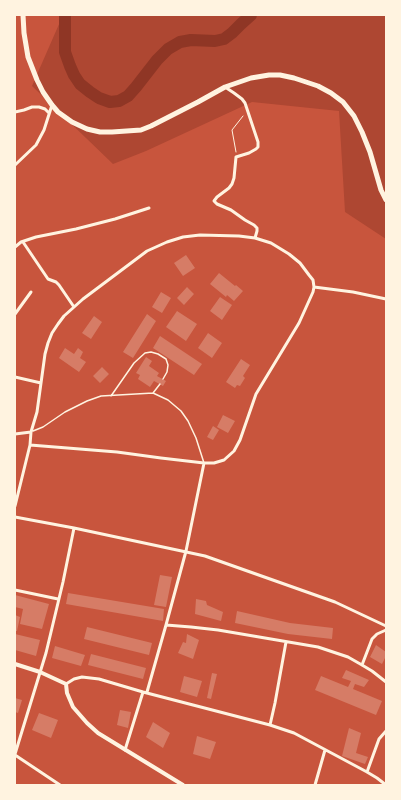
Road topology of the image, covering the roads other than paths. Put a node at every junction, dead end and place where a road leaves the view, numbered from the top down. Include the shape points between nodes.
1 (23, 15) edge
2 (225, 87) junction
3 (52, 105) junction
4 (15, 112) edge
5 (49, 113) junction
6 (15, 165) edge
7 (386, 200) edge
8 (149, 208) dead end
9 (255, 238) junction
10 (23, 242) junction
11 (15, 247) edge
12 (314, 287) junction
13 (31, 292) dead end
14 (386, 299) edge
15 (74, 307) junction
16 (15, 314) edge
17 (15, 377) edge
18 (163, 379) dead end
19 (41, 383) junction
20 (160, 384) dead end
21 (153, 393) junction
22 (111, 396) junction
23 (31, 432) junction
24 (15, 434) edge
25 (30, 445) junction
26 (204, 463) junction
27 (15, 506) edge
28 (15, 518) edge
29 (74, 528) junction
30 (186, 551) junction
31 (15, 590) edge
32 (58, 599) junction
33 (166, 625) junction
34 (386, 626) edge
35 (386, 630) edge
36 (286, 642) junction
37 (15, 664) edge
38 (362, 664) junction
39 (40, 672) junction
40 (386, 682) edge
41 (66, 684) junction
42 (145, 692) junction
43 (270, 725) junction
44 (386, 731) edge
45 (125, 750) junction
46 (325, 750) junction
47 (15, 755) edge
48 (367, 772) junction
49 (60, 785) edge
50 (182, 785) edge
51 (315, 785) edge
52 (386, 785) edge

1 - 3 highway via 28,57 40,86
2 - 3 highway via 151,126 128,132 100,132 87,129 72,122
2 - 7 highway via 251,78 280,75 318,86 343,102 362,132
2 - 9 street via 245,103 258,147 236,157 232,184 214,201 254,225 258,231
3 - 5 street
4 - 5 street via 39,107
5 - 6 street via 36,145
8 - 10 street
9 - 12 street via 271,243 300,263
9 - 15 street via 200,235 167,242 131,262
10 - 11 street
10 - 15 street via 48,279 59,285
12 - 14 street
12 - 26 street via 299,323 256,394 234,451 224,460
13 - 16 street
15 - 19 street via 52,333 45,354
17 - 19 street
18 - 22 lane via 167,372 166,359 151,352 145,353 134,363
19 - 23 street
20 - 21 lane
21 - 22 lane
21 - 26 lane via 168,400 181,411 196,438
22 - 23 lane via 101,396 87,401
23 - 24 street
23 - 25 street
25 - 26 street via 118,452
25 - 27 street
26 - 30 street
28 - 29 street
29 - 30 street
29 - 32 street
30 - 33 street
30 - 34 street via 335,602
31 - 32 street
32 - 39 street
33 - 36 street via 218,630
33 - 42 street
35 - 38 street via 372,639
36 - 38 street via 318,647
36 - 43 street
37 - 39 street
38 - 40 street
39 - 41 street
39 - 47 street
41 - 42 street via 82,677
41 - 45 street via 73,707 87,723
42 - 43 street
42 - 45 street
43 - 46 street via 294,733
44 - 48 street via 379,739
45 - 50 street
46 - 48 street
46 - 51 street
47 - 49 street
48 - 52 street

